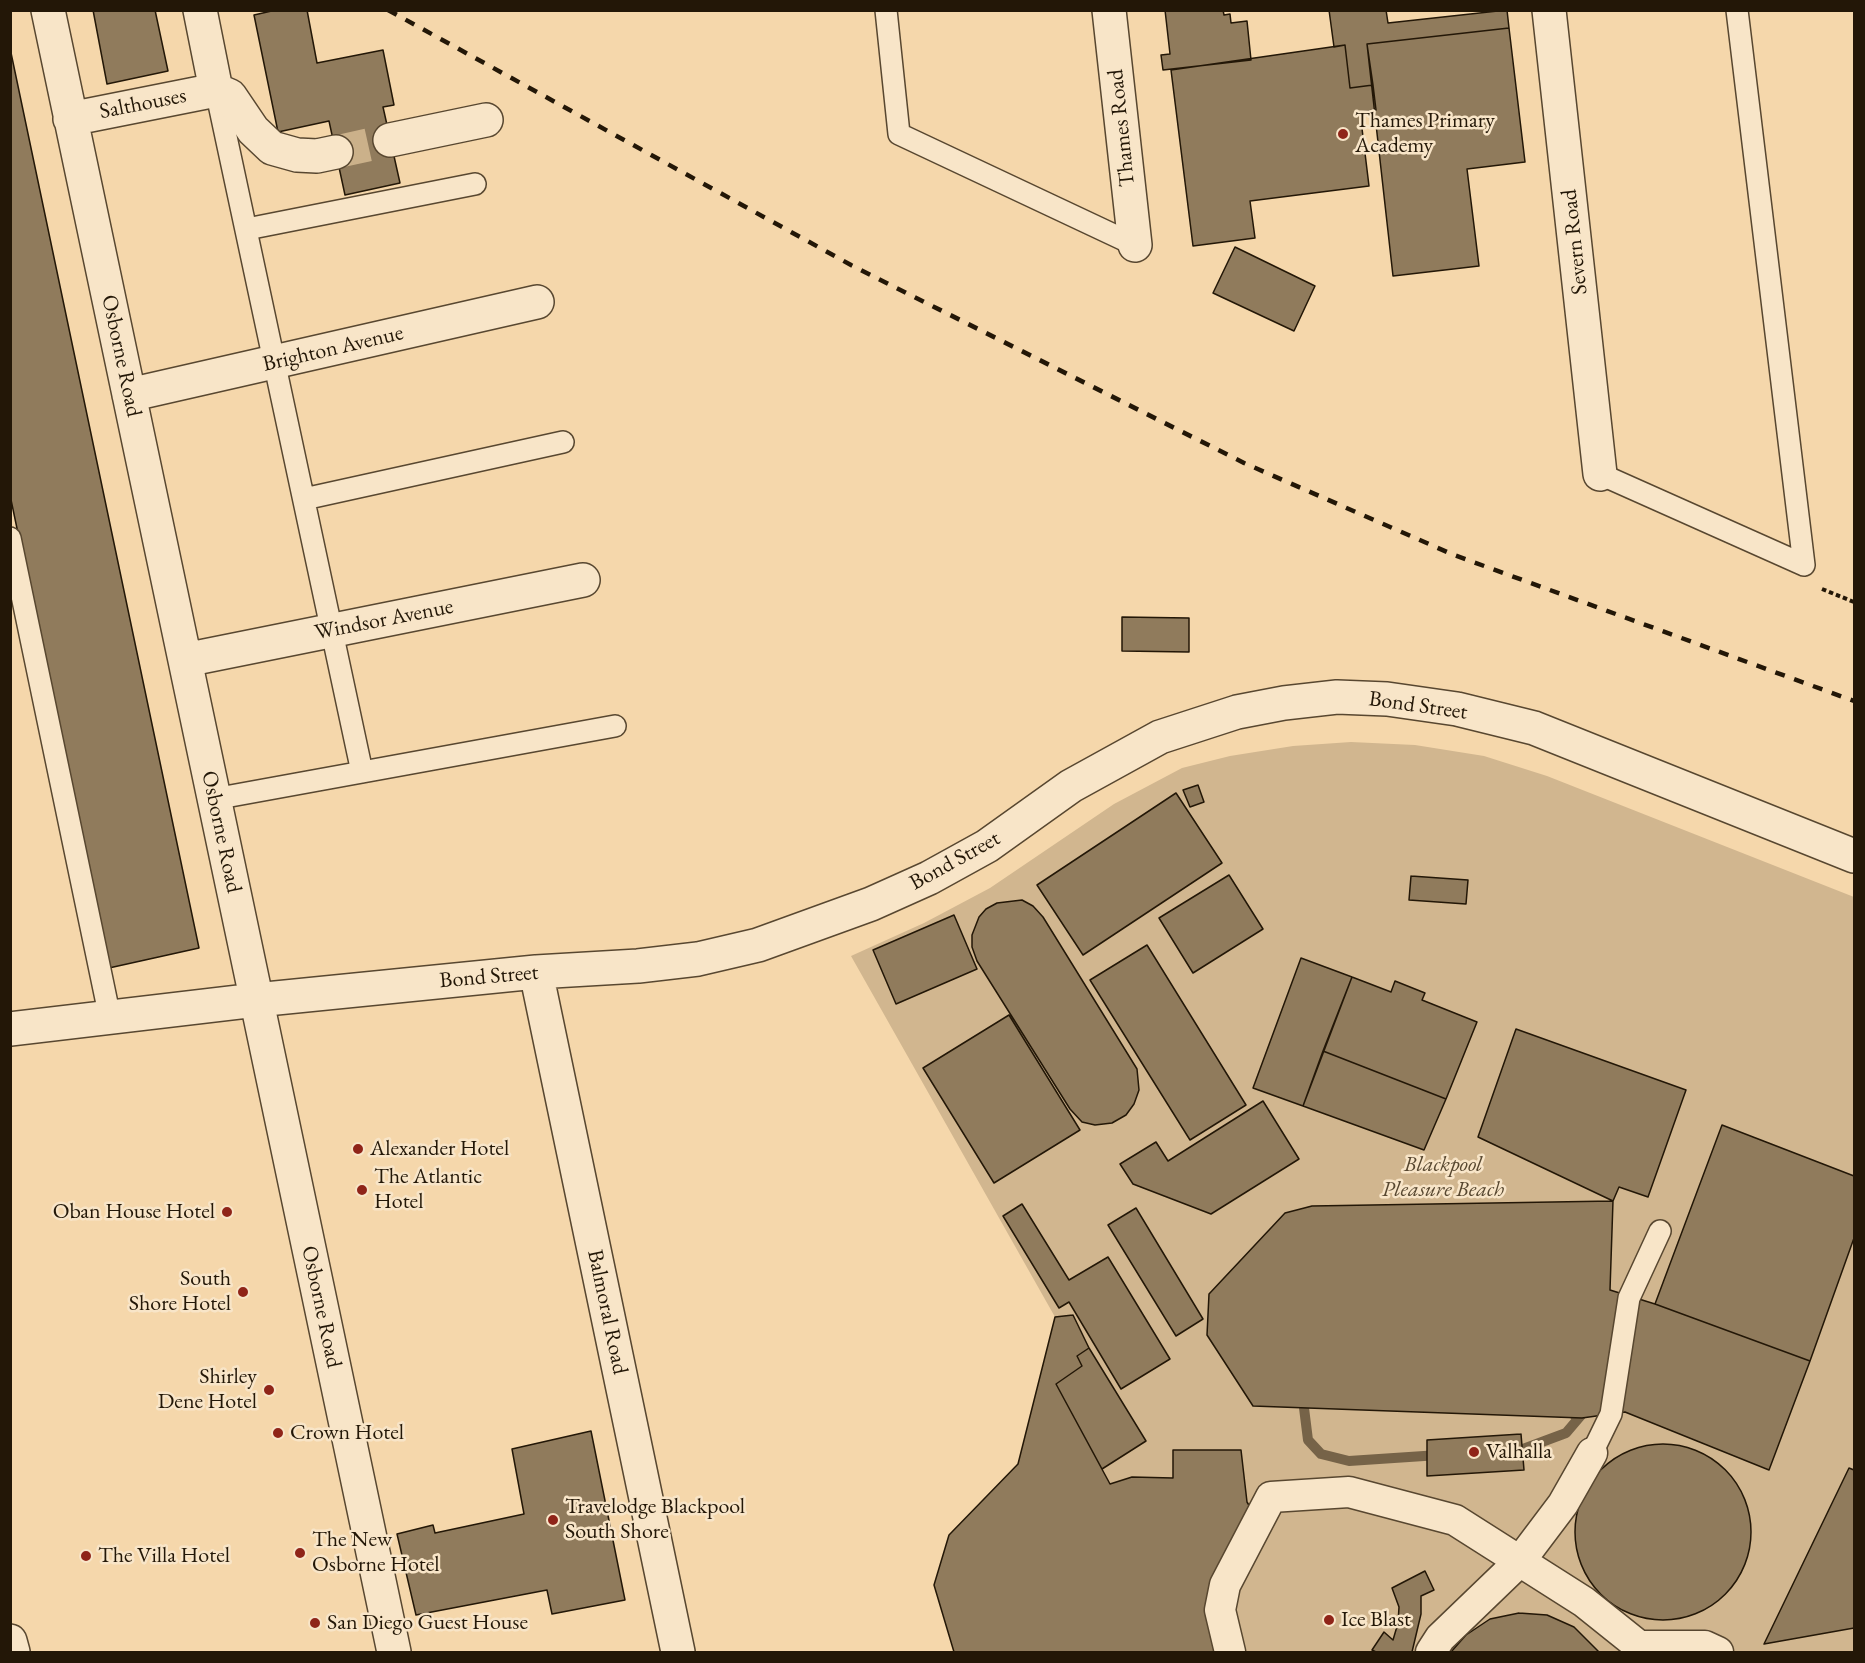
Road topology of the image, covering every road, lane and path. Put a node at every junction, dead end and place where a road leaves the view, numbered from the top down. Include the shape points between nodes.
1 (48, 10) edge
2 (200, 10) edge
3 (886, 10) edge
4 (1108, 10) edge
5 (1550, 10) edge
6 (1737, 10) edge
7 (216, 90) junction
8 (70, 118) junction
9 (486, 120) dead end
10 (390, 140) tunnel mouth
11 (336, 152) tunnel mouth
12 (475, 184) dead end
13 (247, 229) junction
14 (1134, 245) joint
15 (537, 302) dead end
16 (275, 363) junction
17 (129, 395) junction
18 (563, 442) dead end
19 (1600, 474) joint
20 (304, 500) junction
21 (10, 538) edge
22 (583, 580) dead end
23 (332, 631) junction
24 (185, 660) junction
25 (615, 726) dead end
26 (362, 772) junction
27 (214, 799) junction
28 (1854, 856) edge
29 (536, 972) junction
30 (256, 1000) junction
31 (110, 1018) junction
32 (10, 1029) edge
33 (1660, 1231) dead end
34 (1592, 1453) joint
35 (1520, 1562) junction
36 (10, 1641) edge
37 (1664, 1649) edge
38 (13, 1653) edge
39 (394, 1653) edge
40 (678, 1653) edge
41 (1230, 1653) edge
42 (1431, 1653) edge
43 (1718, 1653) edge

1 - 8 street, Osborne Road
2 - 7 street, Salthouses
3 - 14 lane via 899,134
4 - 14 street, Thames Road
5 - 19 street, Severn Road
6 - 19 lane via 1804,565
7 - 8 street, Salthouses
7 - 11 street, Salthouses via 230,96 253,130 272,148 317,156
7 - 13 lane
8 - 17 street, Osborne Road
9 - 10 street
12 - 13 lane
13 - 16 lane
15 - 16 street, Brighton Avenue
16 - 17 street, Brighton Avenue
16 - 20 lane
17 - 24 street, Osborne Road
18 - 20 lane
20 - 23 lane
21 - 31 lane
22 - 23 street, Windsor Avenue
23 - 24 street, Windsor Avenue
23 - 26 lane
24 - 27 street, Osborne Road
25 - 26 lane
26 - 27 lane
27 - 30 street, Osborne Road
28 - 29 street, Bond Street via 1534,728 1457,709 1337,697 1237,712 1160,737 1071,786 987,846 929,878 817,925 758,945 698,959
29 - 30 street, Bond Street
29 - 40 street, Balmoral Road
30 - 31 street, Bond Street
30 - 39 street, Osborne Road
31 - 32 street, Bond Street
33 - 34 lane via 1629,1298 1611,1414
34 - 35 street via 1563,1504
35 - 37 street via 1584,1602 1639,1646
35 - 41 street via 1455,1520 1349,1492 1271,1497 1225,1585 1220,1610
35 - 42 street via 1440,1638
36 - 38 street
37 - 43 street via 1706,1646

